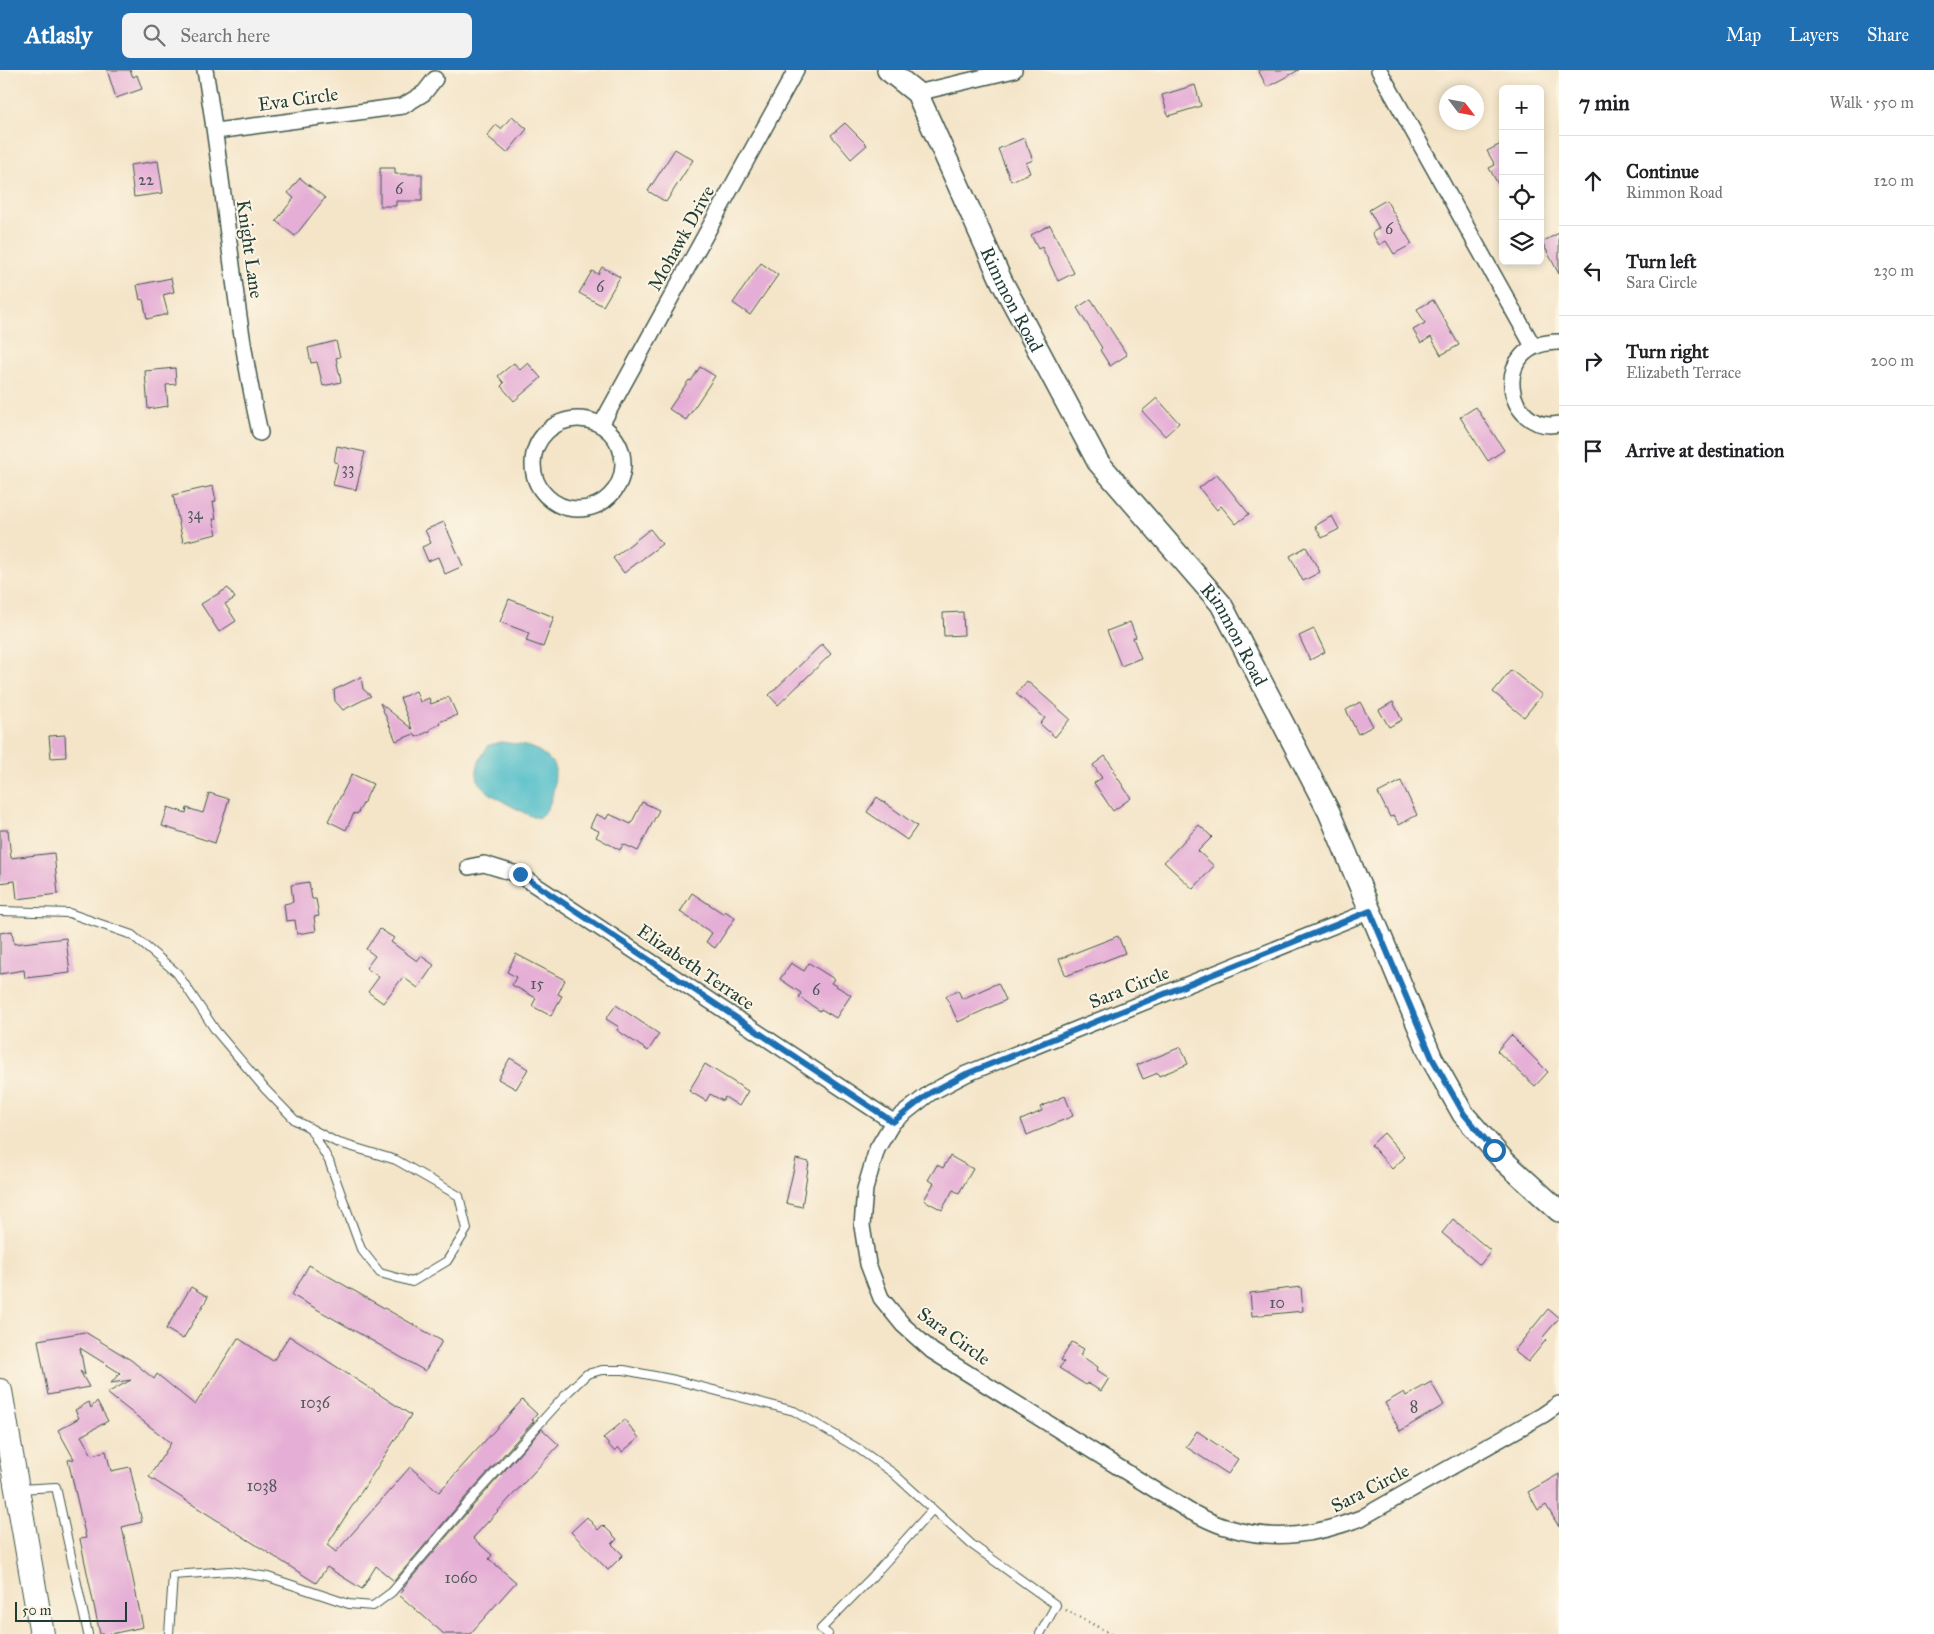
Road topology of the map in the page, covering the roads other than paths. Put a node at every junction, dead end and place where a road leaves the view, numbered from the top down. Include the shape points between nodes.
1 (205, 70) edge
2 (796, 70) edge
3 (888, 70) edge
4 (1014, 70) edge
5 (1379, 70) edge
6 (435, 79) dead end
7 (917, 93) junction
8 (216, 131) junction
9 (1559, 342) edge
10 (1533, 346) junction
11 (601, 424) junction
12 (1559, 424) edge
13 (260, 433) dead end
14 (469, 866) dead end
15 (0, 911) edge
16 (1370, 911) junction
17 (893, 1122) junction
18 (310, 1128) junction
19 (1559, 1211) edge
20 (0, 1391) edge
21 (1559, 1404) edge
22 (17, 1489) junction
23 (932, 1510) junction
24 (42, 1634) edge
25 (88, 1634) edge
26 (169, 1634) edge
27 (828, 1634) edge
28 (1040, 1634) edge

1 - 8 street, Knight Lane
2 - 11 street, Mohawk Drive
3 - 7 street, Rimmon Road
4 - 7 street
5 - 10 street
6 - 8 street, Eva Circle via 424,93 403,106
7 - 16 street, Rimmon Road via 1002,282 1098,462 1221,604 1329,812
8 - 13 street, Knight Lane via 227,235
9 - 10 street
10 - 12 street via 1515,367 1511,381 1513,394 1518,407 1528,417 1541,424
11 - 11 street via 582,418 568,420 550,428 537,443 533,457 535,477 544,494 556,504 569,508 589,507 607,498 617,486 623,467 621,452 612,434
14 - 17 street, Elizabeth Terrace via 484,864 520,874
15 - 18 lane via 70,913 132,935 177,973 216,1031 265,1089 295,1120
16 - 17 street, Sara Circle via 966,1074 930,1093
16 - 19 street, Rimmon Road via 1432,1058 1464,1114 1504,1161
17 - 21 street, Sara Circle via 877,1150 865,1189 862,1226 868,1264 878,1290 902,1325 932,1351 1189,1511 1227,1528 1264,1536 1298,1536 1332,1529 1361,1518
18 - 18 lane via 336,1142 396,1160 459,1196 467,1229 446,1261 412,1282 380,1273 361,1249 329,1161
20 - 22 main road
22 - 24 main road
22 - 25 lane via 56,1487
23 - 26 lane via 893,1473 794,1411 675,1380 624,1370 602,1370 586,1374 569,1391 392,1592 374,1606 349,1604 268,1576 230,1572 173,1575
23 - 27 lane via 821,1629
23 - 28 lane via 971,1544 1056,1605

